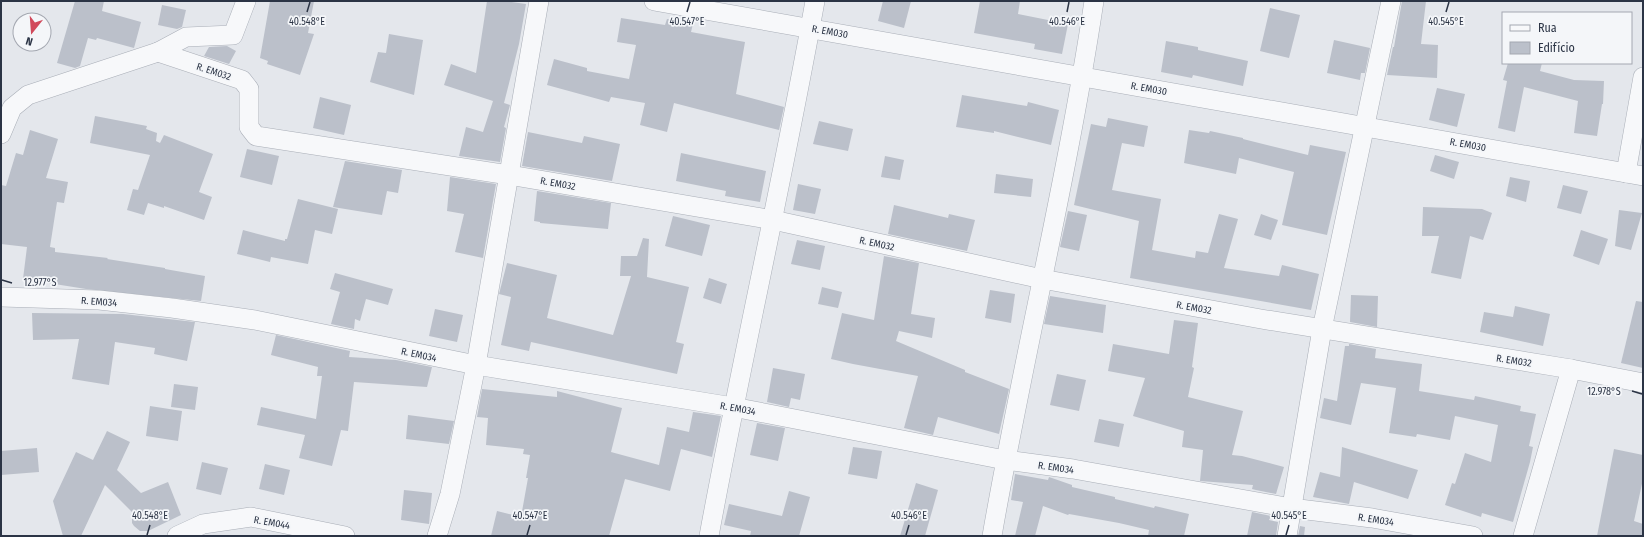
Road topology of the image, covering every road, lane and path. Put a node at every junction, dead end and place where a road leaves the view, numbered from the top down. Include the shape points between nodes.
1 (246, 1) edge
2 (539, 1) edge
3 (654, 1) edge
4 (814, 1) edge
5 (1094, 1) edge
6 (1391, 1) edge
7 (810, 27) junction
8 (158, 52) junction
9 (1082, 77) junction
10 (1643, 77) edge
11 (1365, 126) junction
12 (1, 134) edge
13 (1635, 174) edge
14 (510, 175) junction
15 (773, 220) junction
16 (1042, 279) junction
17 (1, 297) edge
18 (1322, 329) junction
19 (476, 365) junction
20 (1571, 369) junction
21 (1643, 383) edge
22 (733, 407) junction
23 (1005, 460) junction
24 (1291, 508) junction
25 (177, 536) edge
26 (345, 536) edge
27 (437, 536) edge
28 (709, 536) edge
29 (992, 536) edge
30 (1287, 536) edge
31 (1473, 536) edge
32 (1523, 536) edge

1 - 8 street via 233,34 186,37
2 - 14 street
3 - 7 street, R. EM030
4 - 7 street
5 - 9 street
6 - 11 street
7 - 9 street, R. EM030
7 - 15 street
8 - 12 street via 28,95 12,108
8 - 14 street, R. EM032 via 242,80 249,89 249,127 256,136
9 - 11 street, R. EM030
9 - 16 street
10 - 13 street
11 - 13 street, R. EM030
11 - 18 street
14 - 15 street, R. EM032
14 - 19 street
15 - 16 street, R. EM032
15 - 22 street
16 - 18 street, R. EM032
16 - 23 street
17 - 19 street, R. EM034 via 99,300 172,308 255,320
18 - 20 street, R. EM032
18 - 24 street
19 - 22 street, R. EM034
19 - 27 street via 450,494
20 - 21 street, R. EM032
20 - 32 street
22 - 23 street, R. EM034
22 - 28 street
23 - 24 street, R. EM034 via 1073,469
23 - 29 street
24 - 30 street
24 - 31 street, R. EM034 via 1372,518
25 - 26 street, R. EM044 via 203,524 251,517

